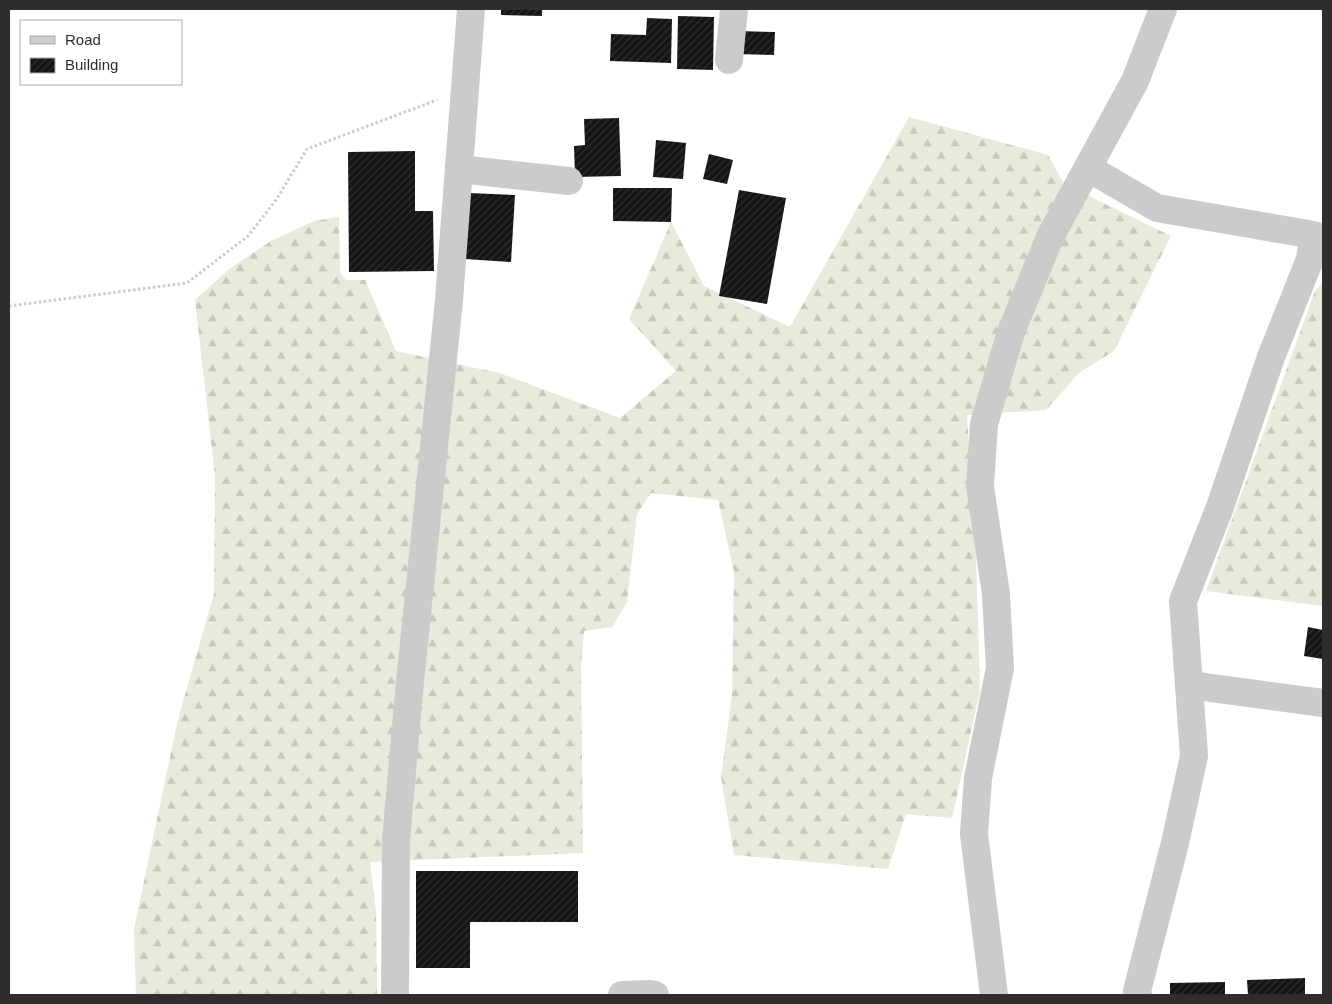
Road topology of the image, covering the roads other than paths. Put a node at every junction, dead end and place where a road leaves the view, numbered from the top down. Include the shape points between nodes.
1 (472, 9) edge
2 (734, 9) edge
3 (1163, 9) edge
4 (729, 60) dead end
5 (1088, 168) junction
6 (460, 169) junction
7 (569, 181) dead end
8 (1189, 685) junction
9 (1323, 703) edge
10 (395, 995) edge
11 (622, 995) edge
12 (655, 995) edge
13 (994, 995) edge
14 (1138, 995) edge

1 - 6 street
2 - 4 street
3 - 5 street via 1135,81
5 - 8 street via 1157,208 1314,235 1310,259 1183,601
5 - 13 street via 1050,237 1011,332 984,424 980,486 996,594 1000,668 978,778 974,834
6 - 7 street
6 - 10 street via 396,840
8 - 9 street
8 - 14 street via 1194,756 1176,844
11 - 12 street

